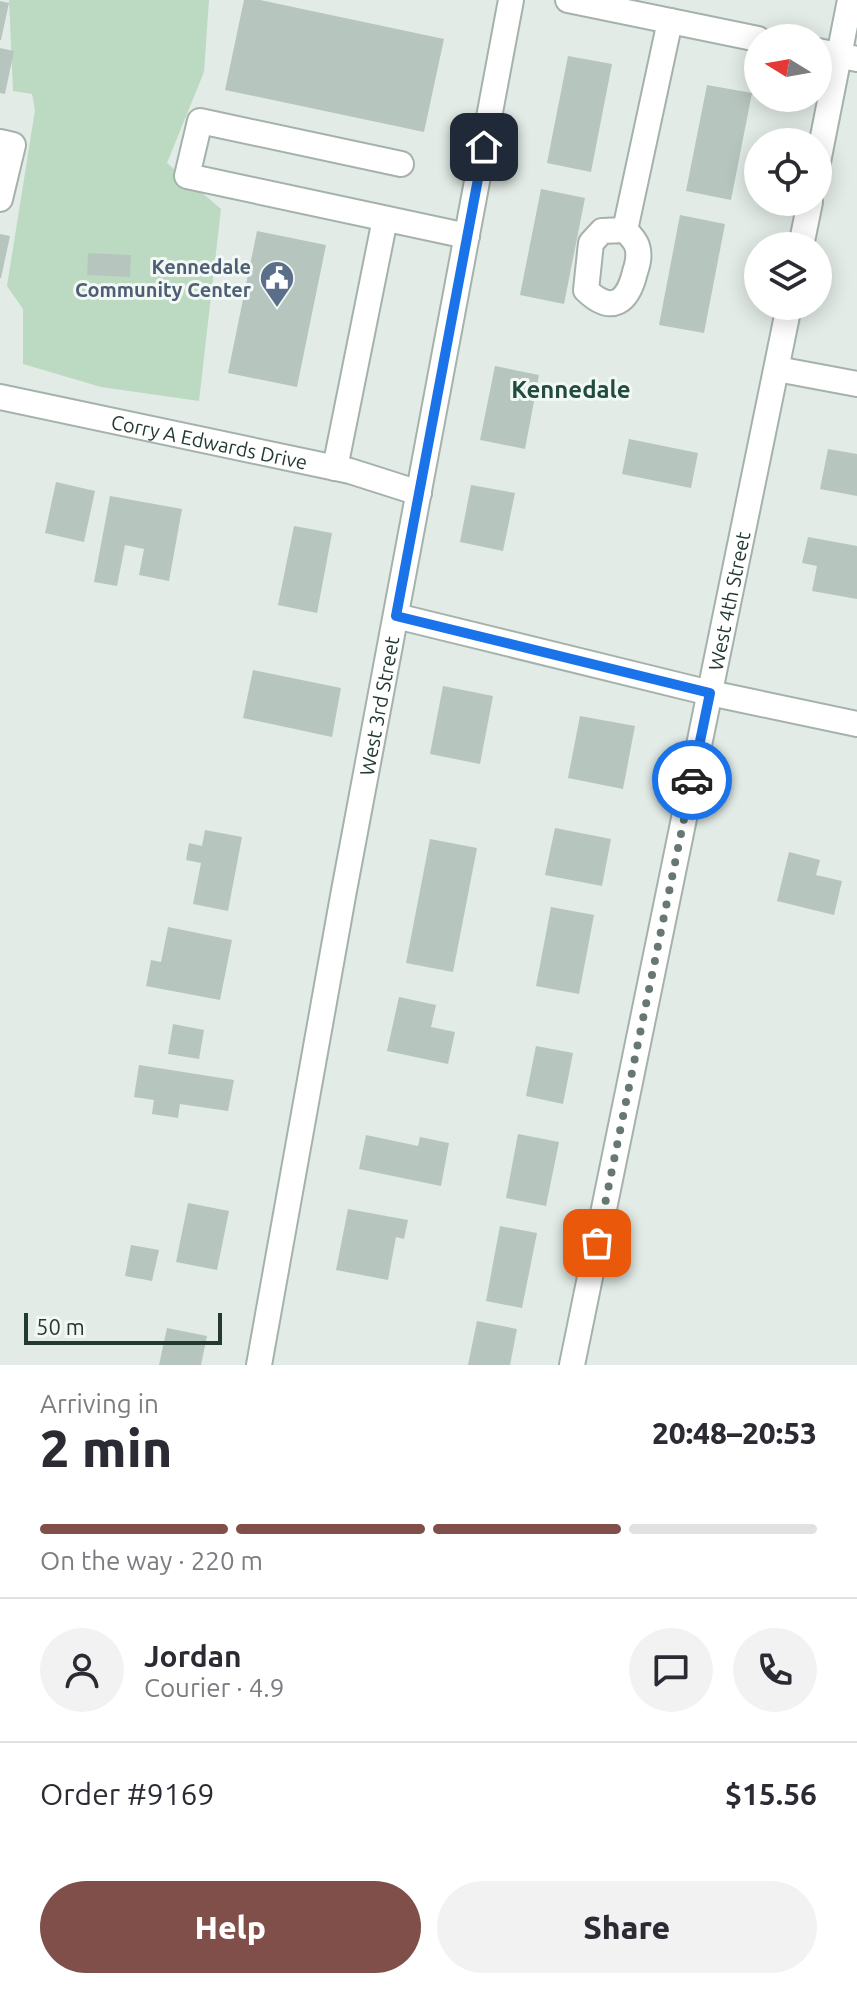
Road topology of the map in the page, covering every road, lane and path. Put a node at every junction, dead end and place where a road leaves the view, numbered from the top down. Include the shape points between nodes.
1 (511, 0) edge
2 (568, 0) edge
3 (850, 0) edge
4 (670, 21) junction
5 (744, 36) edge
6 (838, 55) edge
7 (824, 128) edge
8 (0, 142) edge
9 (401, 164) dead end
10 (0, 199) edge
11 (385, 219) junction
12 (625, 230) dead end
13 (467, 236) junction
14 (786, 320) edge
15 (777, 369) junction
16 (857, 384) edge
17 (0, 397) edge
18 (335, 468) junction
19 (419, 493) junction
20 (396, 616) junction
21 (710, 693) junction
22 (857, 724) edge
23 (259, 1365) edge
24 (572, 1365) edge

1 - 13 street, West 3rd Street
2 - 4 street
3 - 6 street
4 - 5 street
4 - 12 street
6 - 7 street
8 - 10 street via 13,145
9 - 11 street via 200,121 187,176
11 - 13 street
11 - 18 street
13 - 19 street, West 3rd Street
14 - 15 street, West 4th Street
15 - 16 street
15 - 21 street, West 4th Street
17 - 18 street, Corry A Edwards Drive
18 - 19 street, Corry A Edwards Drive
19 - 20 street, West 3rd Street
20 - 21 street
20 - 23 street, West 3rd Street
21 - 22 street
21 - 24 street, West 4th Street

